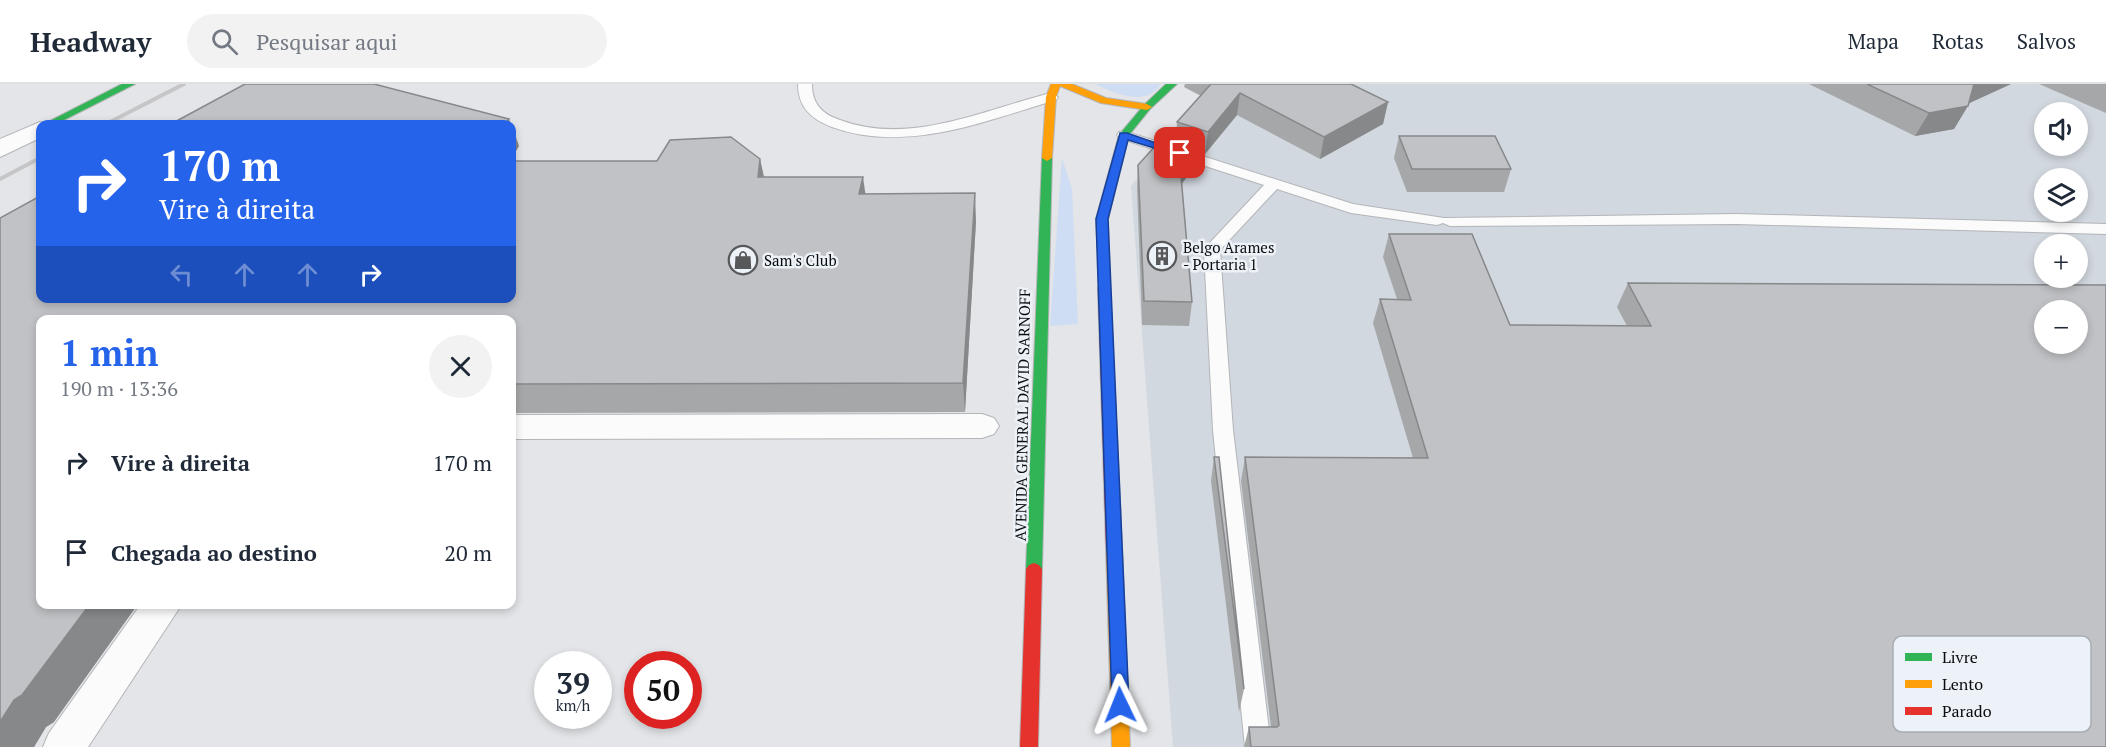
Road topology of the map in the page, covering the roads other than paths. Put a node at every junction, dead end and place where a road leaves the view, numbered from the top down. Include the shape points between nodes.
1 (130, 84) edge
2 (805, 84) edge
3 (1064, 84) edge
4 (1172, 84) edge
5 (1054, 91) edge
6 (1147, 107) junction
7 (57, 120) edge
8 (36, 131) edge
9 (1124, 135) junction
10 (0, 149) edge
11 (1274, 183) junction
12 (2106, 229) edge
13 (982, 426) dead end
14 (516, 428) edge
15 (159, 609) edge
16 (64, 747) edge
17 (1029, 747) edge
18 (1121, 747) edge
19 (1258, 747) edge

1 - 7 main road
2 - 5 lane via 804,96 812,113 840,127 874,135 904,135
3 - 6 main road via 1101,101
4 - 6 main road
5 - 17 main road, AVENIDA GENERAL DAVID SARNOFF via 1044,218
6 - 9 main road
8 - 10 street
9 - 11 lane
9 - 18 main road via 1102,219
11 - 12 lane via 1351,208 1443,221 1737,219
11 - 19 lane via 1212,249 1223,430
13 - 14 street
15 - 16 street

